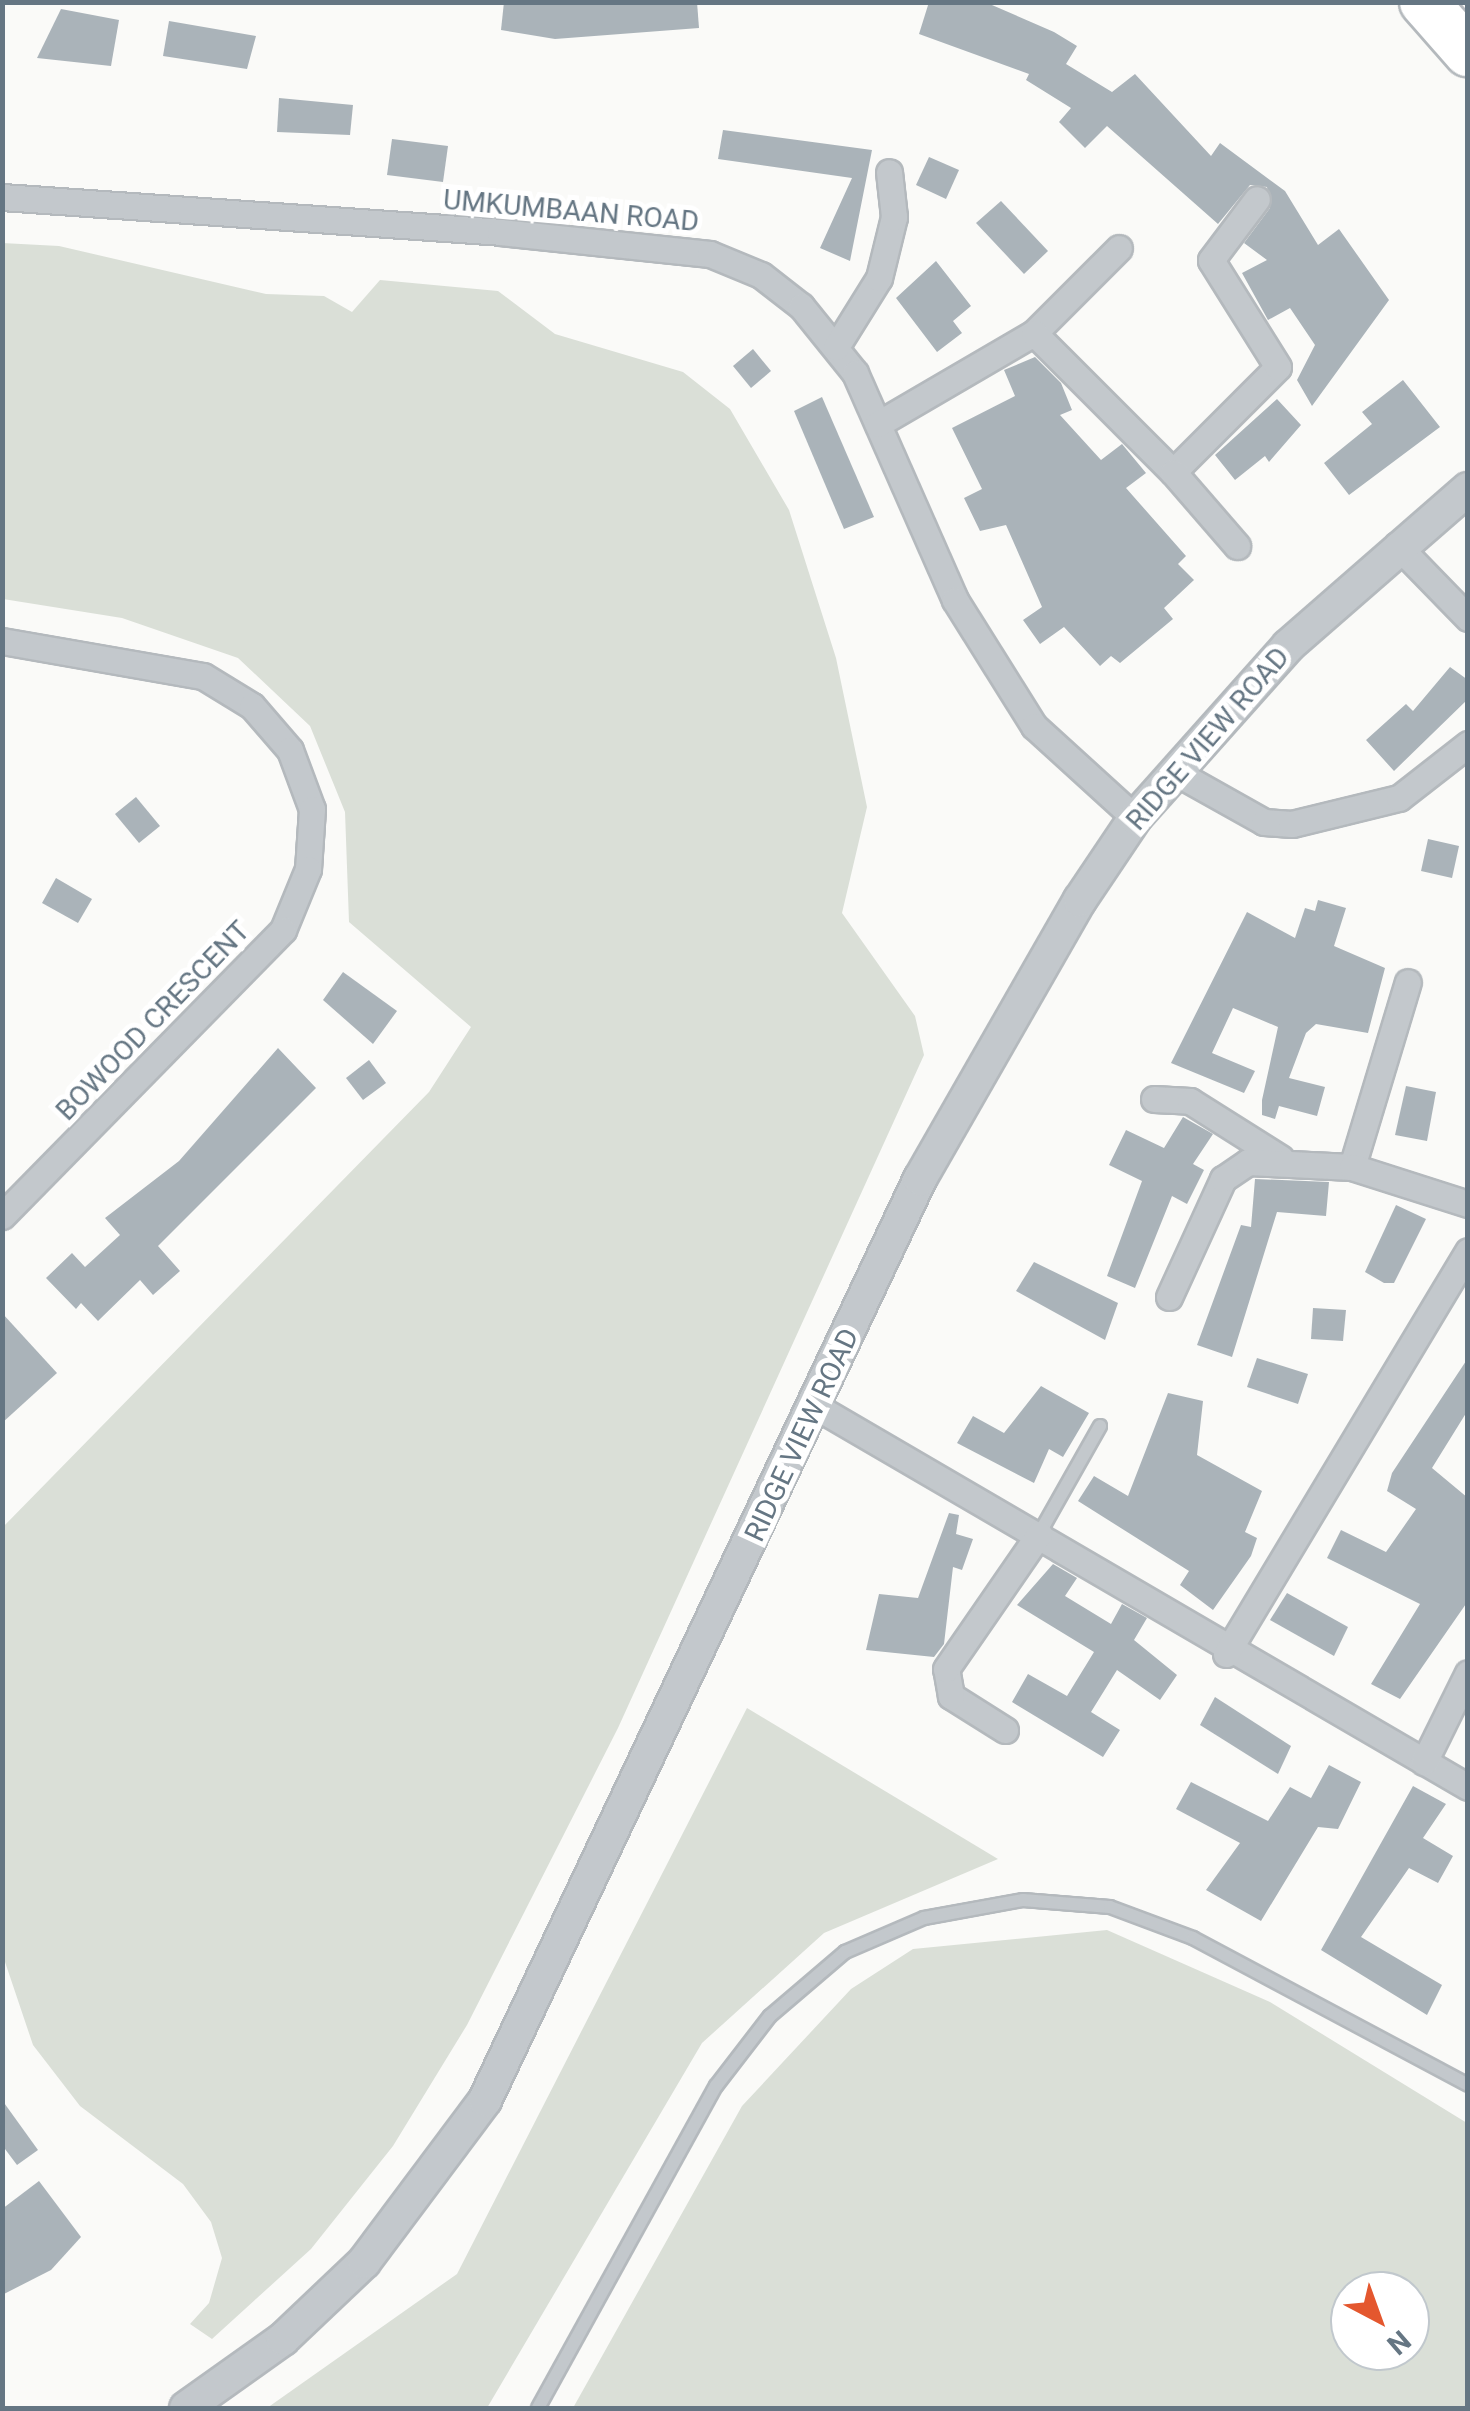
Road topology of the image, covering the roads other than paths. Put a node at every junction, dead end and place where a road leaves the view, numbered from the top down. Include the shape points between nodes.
1 (1424, 2) edge
2 (1468, 52) edge
3 (889, 172) dead end
4 (2, 197) edge
5 (1257, 199) dead end
6 (1119, 248) dead end
7 (1034, 333) junction
8 (836, 346) junction
9 (878, 424) junction
10 (1172, 472) junction
11 (1468, 489) edge
12 (1238, 546) dead end
13 (1396, 546) junction
14 (1468, 618) edge
15 (2, 641) edge
16 (1468, 744) edge
17 (1175, 772) junction
18 (1135, 818) junction
19 (1408, 982) dead end
20 (1154, 1099) dead end
21 (1280, 1158) junction
22 (1352, 1167) junction
23 (1468, 1204) edge
24 (2, 1216) edge
25 (1468, 1251) edge
26 (1169, 1298) dead end
27 (815, 1406) junction
28 (1100, 1426) dead end
29 (1039, 1534) junction
30 (1226, 1654) junction
31 (1468, 1673) edge
32 (1005, 1730) dead end
33 (1424, 1762) junction
34 (1468, 1786) edge
35 (1468, 2085) edge
36 (186, 2408) edge
37 (538, 2408) edge

1 - 2 highway
3 - 8 street via 894,218 879,278
4 - 8 street, UMKUMBAAN ROAD via 710,254 760,274
5 - 10 street via 1211,260 1278,366
6 - 7 street
7 - 9 street
7 - 10 street
8 - 9 street, UMKUMBAAN ROAD
9 - 18 street, UMKUMBAAN ROAD via 984,650 1034,726
10 - 12 street
11 - 13 street, RIDGE VIEW ROAD
13 - 14 street
13 - 17 street, RIDGE VIEW ROAD
15 - 24 street, BOWOOD CRESCENT via 203,676 252,706 290,750 312,809 308,869 283,930
16 - 17 street via 1399,798 1292,824 1264,822
17 - 18 street, RIDGE VIEW ROAD
18 - 27 street, RIDGE VIEW ROAD via 1010,1010
19 - 22 street
20 - 21 street via 1190,1101
21 - 22 street
21 - 26 street via 1248,1162 1223,1179
22 - 23 street
25 - 30 street
27 - 29 street
27 - 36 street, RIDGE VIEW ROAD via 485,2100 364,2262 283,2339
28 - 29 lane
29 - 30 street
29 - 32 street via 946,1669 950,1696
30 - 33 street
31 - 33 street
33 - 34 street
35 - 37 lane via 1193,1938 1110,1907 1023,1900 924,1918 844,1952 770,2016 716,2086

